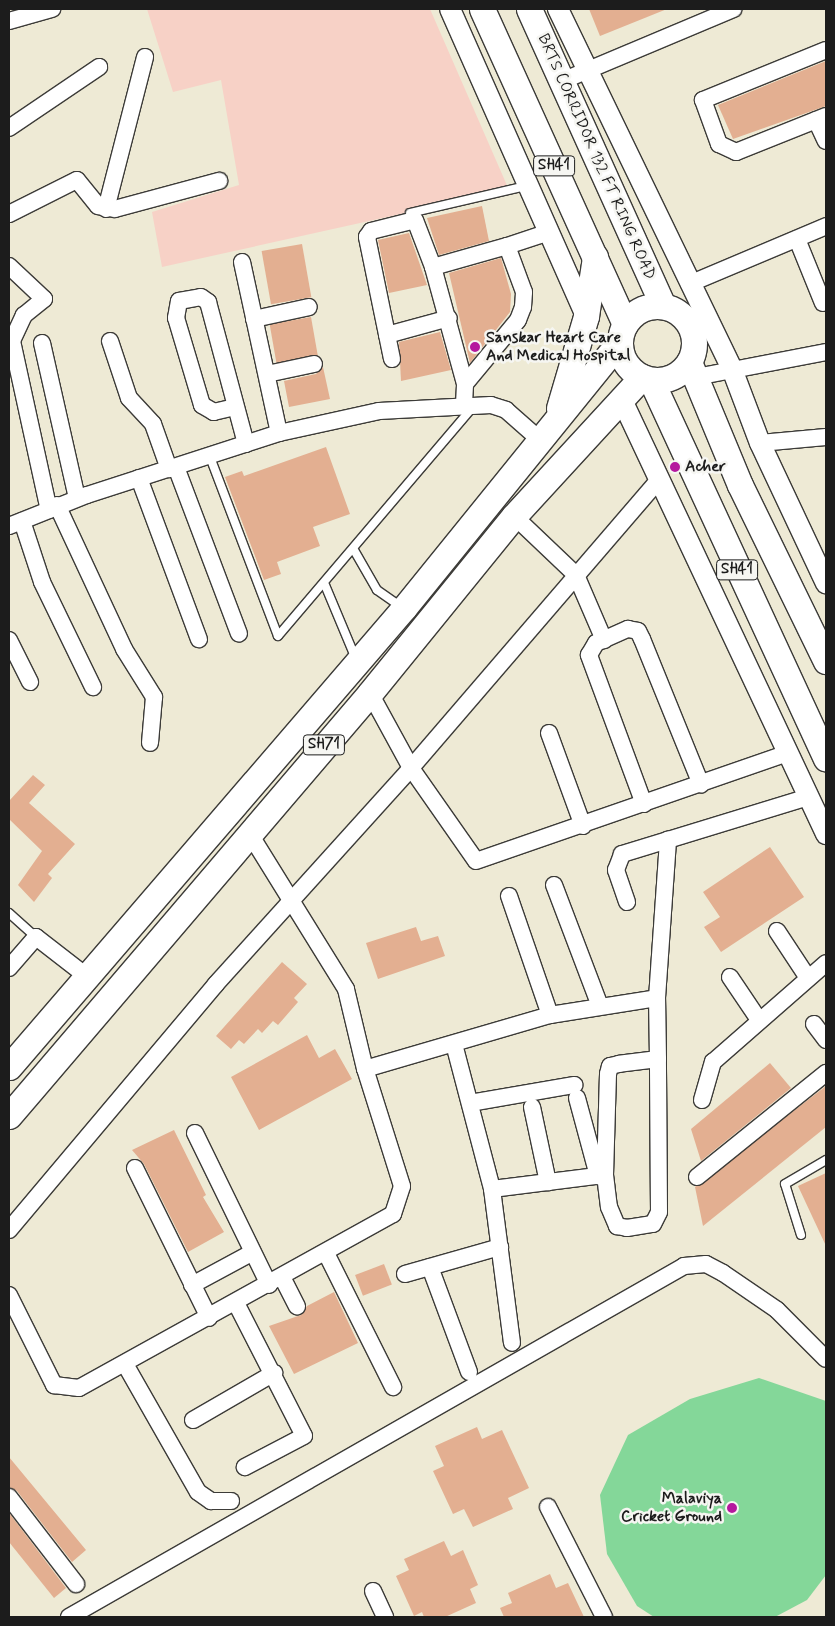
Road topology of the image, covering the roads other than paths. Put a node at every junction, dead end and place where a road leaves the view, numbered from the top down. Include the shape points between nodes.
1 (52, 9) edge
2 (450, 9) edge
3 (482, 9) edge
4 (529, 9) edge
5 (558, 9) edge
6 (733, 9) edge
7 (15, 16) edge
8 (826, 50) edge
9 (145, 57) dead end
10 (99, 67) dead end
11 (586, 70) junction
12 (562, 81) junction
13 (821, 118) edge
14 (9, 128) edge
15 (826, 142) edge
16 (219, 181) dead end
17 (526, 186) junction
18 (106, 209) junction
19 (410, 213) dead end
20 (9, 214) edge
21 (826, 226) edge
22 (546, 233) junction
23 (797, 239) junction
24 (507, 246) junction
25 (595, 257) junction
26 (242, 262) dead end
27 (9, 266) edge
28 (433, 267) junction
29 (689, 284) junction
30 (824, 303) dead end
31 (664, 306) junction
32 (309, 307) dead end
33 (586, 316) junction
34 (449, 318) junction
35 (254, 319) junction
36 (622, 332) junction
37 (387, 335) junction
38 (110, 341) dead end
39 (42, 343) dead end
40 (826, 352) edge
41 (392, 359) dead end
42 (314, 364) dead end
43 (693, 369) junction
44 (732, 369) junction
45 (266, 374) junction
46 (646, 378) junction
47 (465, 384) junction
48 (620, 398) junction
49 (470, 405) junction
50 (235, 407) junction
51 (547, 431) junction
52 (279, 433) junction
53 (826, 437) edge
54 (760, 443) junction
55 (246, 444) junction
56 (210, 457) junction
57 (173, 468) junction
58 (139, 478) junction
59 (660, 478) junction
60 (77, 498) junction
61 (53, 508) junction
62 (514, 516) junction
63 (15, 524) edge
64 (354, 550) junction
65 (576, 575) junction
66 (826, 583) edge
67 (325, 585) junction
68 (404, 608) junction
69 (428, 624) junction
70 (239, 634) dead end
71 (199, 639) dead end
72 (9, 640) edge
73 (604, 640) junction
74 (357, 661) junction
75 (826, 661) edge
76 (30, 682) dead end
77 (93, 687) dead end
78 (370, 693) junction
79 (549, 733) dead end
80 (150, 743) dead end
81 (788, 753) junction
82 (826, 759) edge
83 (411, 768) junction
84 (702, 784) junction
85 (809, 797) junction
86 (644, 804) junction
87 (583, 826) junction
88 (248, 831) junction
89 (826, 834) edge
90 (668, 839) junction
91 (554, 885) dead end
92 (509, 896) dead end
93 (627, 902) dead end
94 (292, 903) junction
95 (9, 913) edge
96 (777, 931) dead end
97 (36, 937) junction
98 (826, 963) edge
99 (9, 968) edge
100 (85, 975) junction
101 (730, 977) dead end
102 (808, 978) junction
103 (657, 998) junction
104 (600, 1006) junction
105 (550, 1015) junction
106 (759, 1020) junction
107 (814, 1024) dead end
108 (826, 1040) edge
109 (454, 1044) junction
110 (658, 1059) junction
111 (9, 1067) edge
112 (365, 1069) junction
113 (826, 1073) edge
114 (702, 1100) dead end
115 (470, 1103) junction
116 (532, 1107) dead end
117 (9, 1116) edge
118 (195, 1133) dead end
119 (826, 1160) edge
120 (135, 1168) dead end
121 (602, 1176) junction
122 (696, 1176) dead end
123 (548, 1182) junction
124 (492, 1189) junction
125 (9, 1230) edge
126 (801, 1235) dead end
127 (500, 1247) junction
128 (253, 1252) junction
129 (326, 1253) junction
130 (430, 1267) junction
131 (406, 1274) dead end
132 (275, 1281) junction
133 (192, 1284) junction
134 (9, 1295) edge
135 (236, 1302) junction
136 (297, 1306) dead end
137 (208, 1318) junction
138 (512, 1343) dead end
139 (826, 1358) edge
140 (125, 1364) junction
141 (274, 1372) junction
142 (469, 1372) dead end
143 (393, 1387) dead end
144 (193, 1420) dead end
145 (245, 1468) dead end
146 (9, 1497) edge
147 (231, 1501) dead end
148 (548, 1507) dead end
149 (76, 1584) dead end
150 (373, 1591) dead end
151 (69, 1617) edge
152 (385, 1617) edge
153 (604, 1617) edge

1 - 7 street
2 - 17 street
3 - 25 main road, SH41
4 - 12 main road, BRTS CORRIDOR 132 FT RING ROAD / SH41
5 - 11 street
6 - 11 street
8 - 13 street via 703,100 719,144 728,150
9 - 18 street
10 - 14 street
11 - 12 street
11 - 29 street
12 - 31 main road, BRTS CORRIDOR 132 FT RING ROAD / SH41
13 - 15 street
16 - 18 street
17 - 19 lane
17 - 22 street
18 - 20 street via 77,180
21 - 23 street
22 - 24 street
22 - 33 street
23 - 29 street
23 - 30 street
24 - 28 street
24 - 47 street via 524,292 523,307 518,320
25 - 33 main road
25 - 36 main road, SH41
26 - 35 street
27 - 61 street via 44,299 24,315 12,341
28 - 34 street
28 - 37 street via 416,220 371,231 367,243
29 - 44 street
31 - 36 main road via 637,311
31 - 43 main road via 680,313 691,327 695,344
32 - 35 street
33 - 51 main road
34 - 37 street
34 - 47 street
35 - 45 street
36 - 46 main road, SH41 via 623,358
36 - 51 main road, SH71
37 - 41 street
38 - 57 street via 129,398 153,424
39 - 60 street
40 - 44 street
42 - 45 street
43 - 44 street
43 - 46 main road via 669,378
43 - 75 main road, SH41 via 740,485
44 - 54 street
45 - 52 street
46 - 48 main road, SH71
46 - 82 main road, SH41
47 - 49 street
48 - 59 street
48 - 62 main road, SH71
49 - 51 street via 506,410
49 - 52 street via 379,411
49 - 64 lane
50 - 50 street via 214,412 202,405 176,318 179,301 201,297 208,302
50 - 55 street
51 - 68 main road, SH71
52 - 55 street
53 - 54 street
54 - 66 street
55 - 56 street
56 - 57 street
56 - 67 lane via 278,636
57 - 58 street
57 - 70 street
58 - 60 street
58 - 71 street
59 - 65 street
59 - 81 street
60 - 61 street
61 - 63 street
61 - 80 street via 124,649 154,697
62 - 65 street
62 - 69 main road, SH71
63 - 77 street
64 - 67 lane
64 - 68 lane via 376,590
65 - 73 street
65 - 83 street
67 - 74 lane
68 - 69 main road
68 - 74 main road, SH71
69 - 78 main road, SH71
72 - 76 street
73 - 84 street via 628,629 638,631
73 - 86 street via 591,648 589,655
74 - 100 main road, SH71
78 - 83 street
78 - 88 main road, SH71
79 - 87 street
81 - 84 street
81 - 85 street
83 - 87 street via 476,861
83 - 94 street
84 - 86 street
85 - 89 street
85 - 90 street
86 - 87 street
88 - 94 street
88 - 117 main road, SH71
90 - 93 street via 622,854 616,870
90 - 103 street
91 - 104 street
92 - 105 street
94 - 112 street via 346,989
94 - 125 street via 216,984
95 - 97 lane
96 - 102 street
97 - 99 street
97 - 100 street
98 - 102 street
100 - 111 main road, SH71
101 - 106 street
102 - 106 street
103 - 104 street
103 - 110 street
104 - 105 street
105 - 109 street
106 - 114 street via 713,1062
107 - 108 street
109 - 112 street
109 - 115 street
110 - 121 street via 610,1066
110 - 121 street via 659,1212 653,1224 617,1226 610,1213
112 - 129 street via 398,1168 400,1200 393,1214
113 - 122 street
115 - 121 street via 576,1091
115 - 124 street
116 - 123 street
118 - 128 street
119 - 126 lane via 785,1184
120 - 133 street
121 - 123 street
123 - 124 street
124 - 127 street
127 - 130 street
127 - 138 street
128 - 132 street
128 - 133 street
129 - 132 street
129 - 143 street
130 - 131 street
130 - 142 street
132 - 135 street
132 - 136 street
133 - 137 street
134 - 140 street via 54,1385 79,1388
135 - 137 street
135 - 141 street
137 - 140 street
139 - 151 street via 777,1310 723,1273 706,1264 684,1266
140 - 147 street via 198,1492 211,1501
141 - 144 street
141 - 145 street via 304,1436
146 - 149 street
148 - 153 street
150 - 152 street

